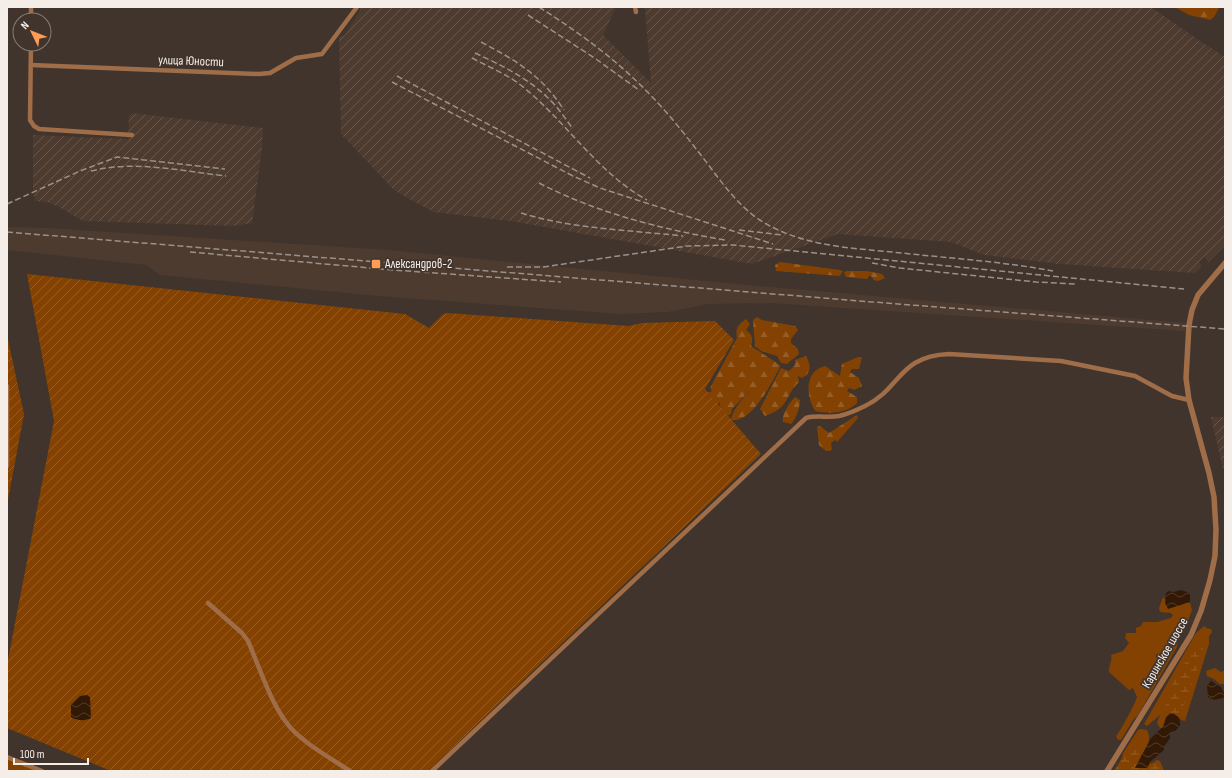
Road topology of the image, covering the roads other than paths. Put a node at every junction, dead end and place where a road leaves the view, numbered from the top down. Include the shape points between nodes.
1 (357, 7) edge
2 (31, 52) edge
3 (31, 65) junction
4 (132, 135) dead end
5 (1225, 263) edge
6 (7, 386) edge
7 (1190, 400) junction
8 (7, 466) edge
9 (208, 603) dead end
10 (7, 757) edge
11 (42, 771) edge
12 (350, 771) edge
13 (432, 771) edge
14 (1107, 771) edge

1 - 3 street, улица Юности via 322,54 296,58 270,73
2 - 3 street
3 - 4 street via 30,120 34,126 39,129
5 - 7 street, Каринское шоссе via 1206,284 1192,310 1186,378
6 - 8 street
7 - 13 street via 1172,396 1135,376 1061,361 949,354 933,354 922,358 904,370 880,396 866,406 840,416 806,418
7 - 14 street, Каринское шоссе via 1204,450 1216,512 1216,542 1210,580 1191,635
9 - 12 street via 237,627 248,641 273,701 286,723 294,732
10 - 11 street

